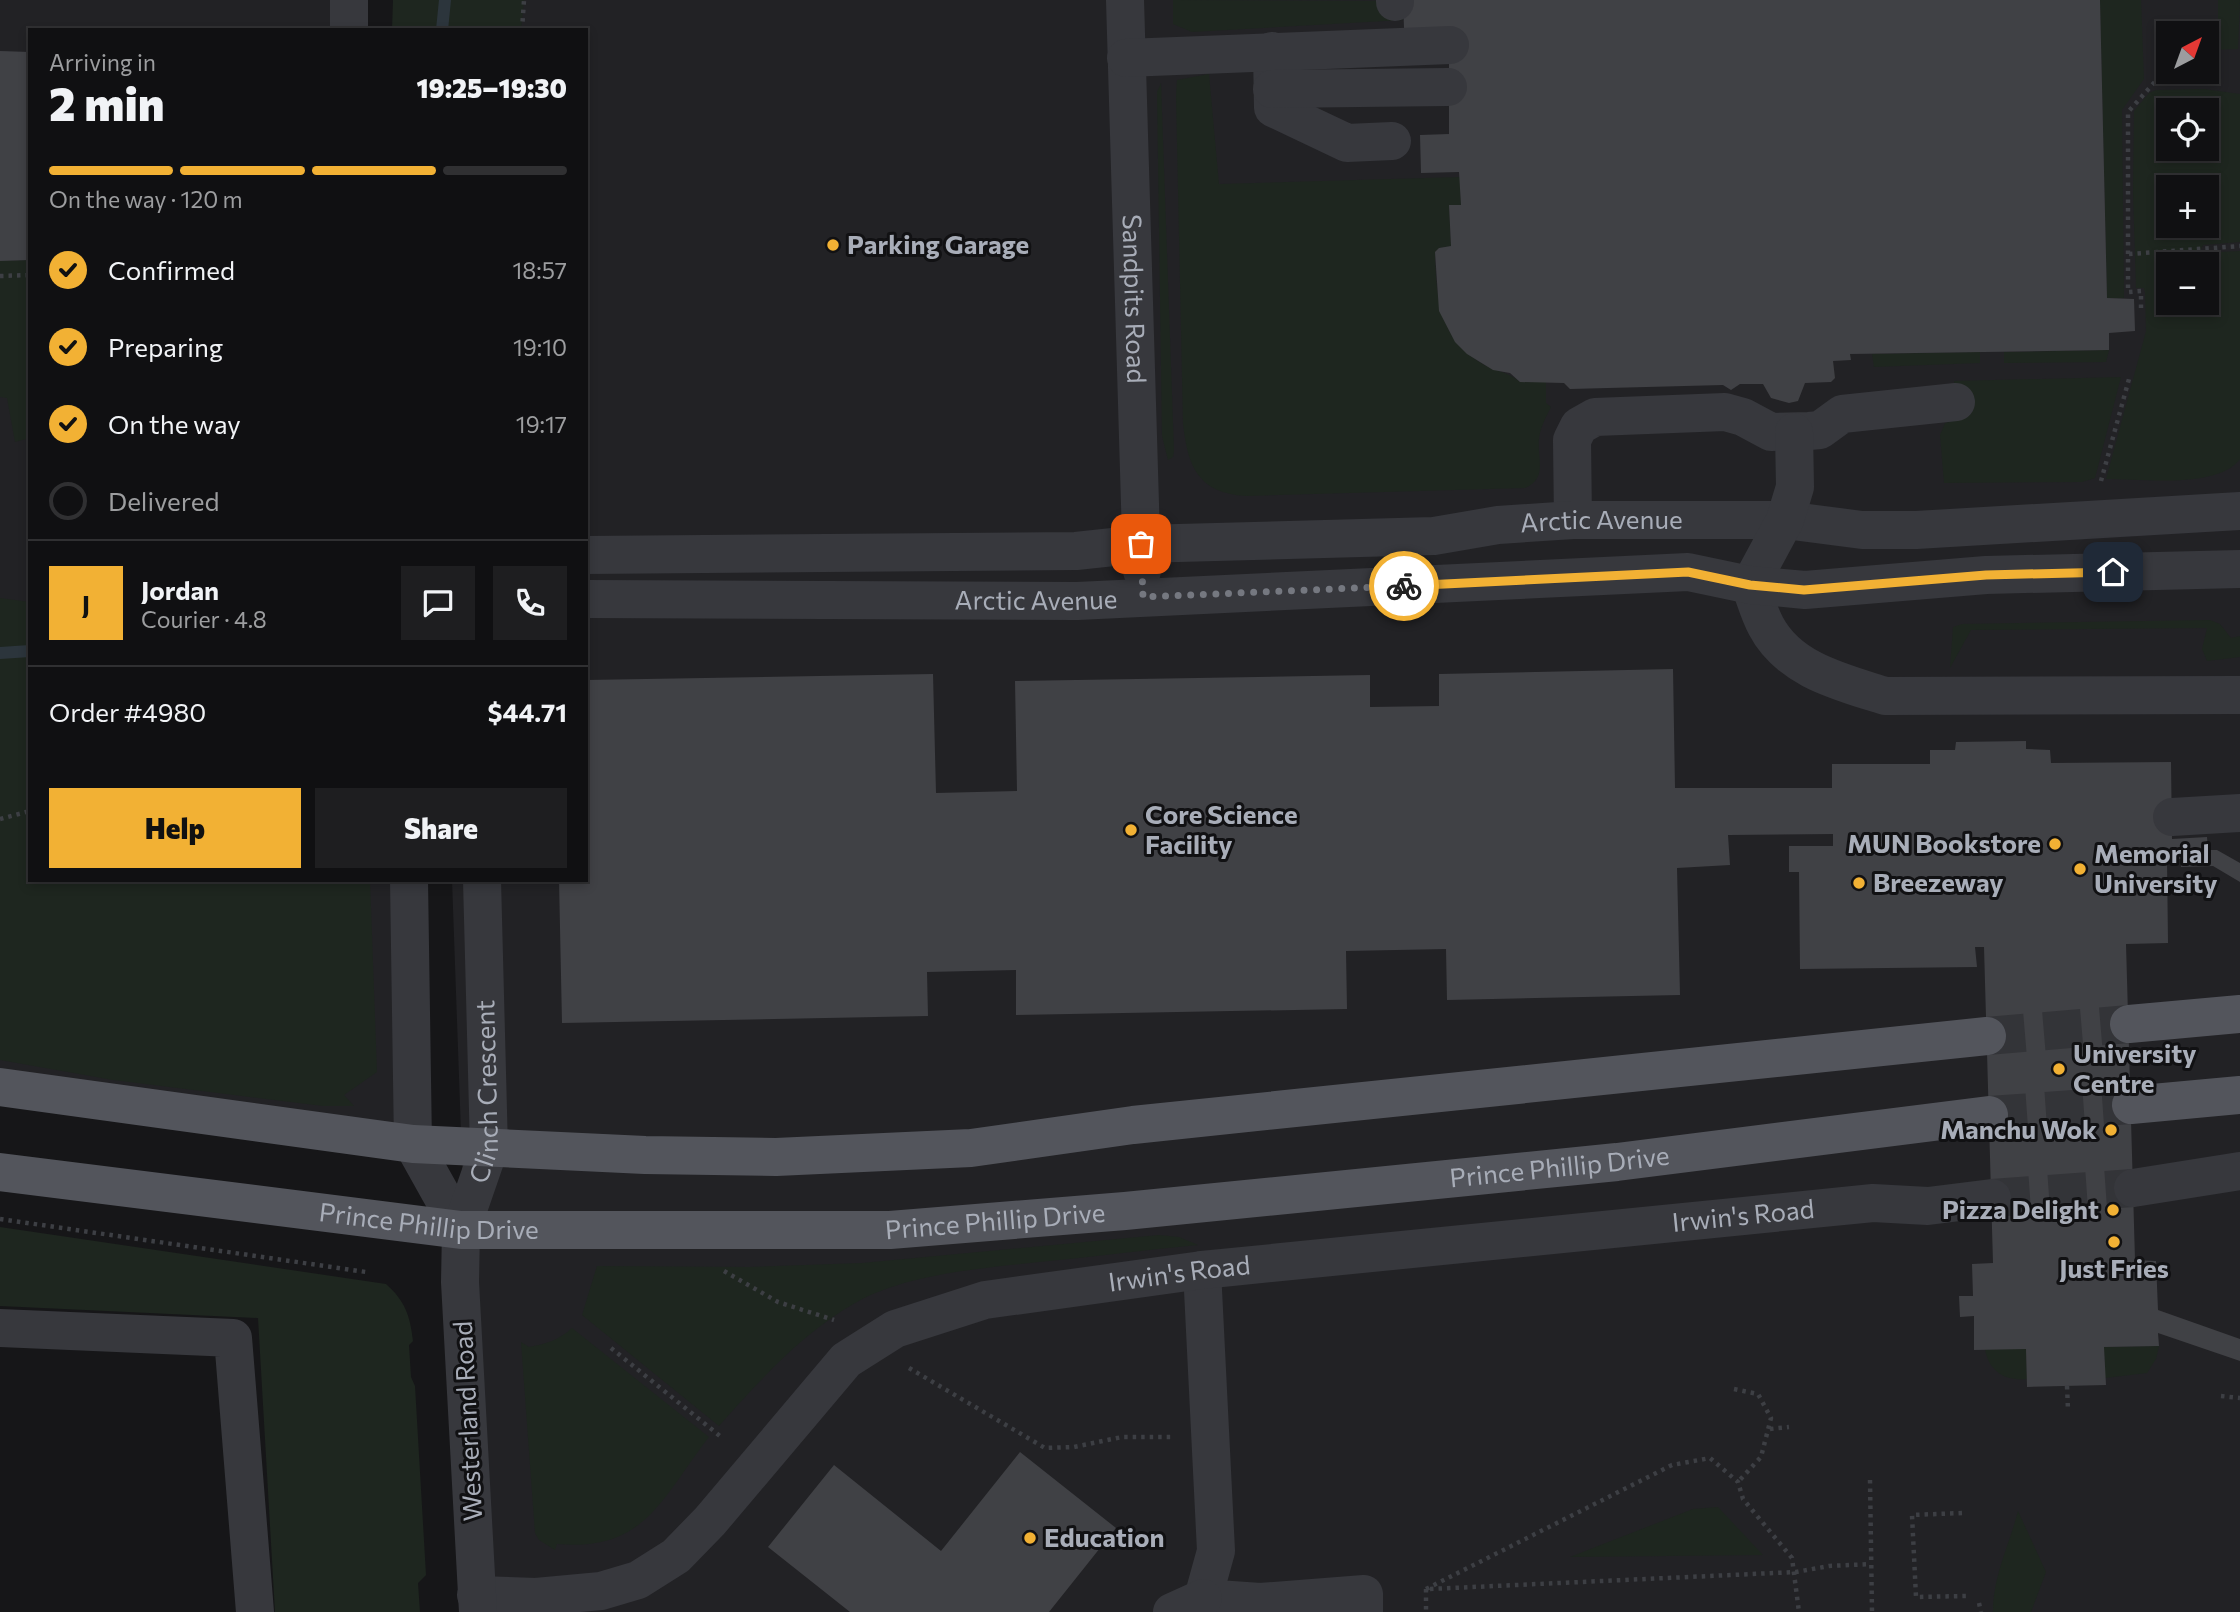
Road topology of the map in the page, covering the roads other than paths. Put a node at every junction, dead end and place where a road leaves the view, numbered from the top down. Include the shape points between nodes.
1 (349, 0) edge
2 (1125, 0) edge
3 (349, 28) edge
4 (1450, 45) dead end
5 (1272, 51) junction
6 (1126, 58) junction
7 (1448, 88) dead end
8 (1272, 89) junction
9 (1392, 141) dead end
10 (1956, 402) dead end
11 (1794, 432) junction
12 (2240, 512) edge
13 (1573, 520) junction
14 (1785, 520) junction
15 (1141, 544) junction
16 (588, 555) edge
17 (2240, 569) edge
18 (1750, 585) junction
19 (1143, 597) junction
20 (588, 599) edge
21 (2240, 695) edge
22 (2240, 813) edge
23 (2172, 817) dead end
24 (409, 882) edge
25 (482, 882) edge
26 (2240, 1014) edge
27 (2129, 1024) tunnel mouth
28 (1987, 1036) tunnel mouth
29 (0, 1087) edge
30 (2240, 1095) edge
31 (2131, 1105) tunnel mouth
32 (1989, 1115) tunnel mouth
33 (413, 1144) junction
34 (489, 1149) junction
35 (2240, 1171) edge
36 (0, 1172) edge
37 (2133, 1188) tunnel mouth
38 (1992, 1198) tunnel mouth
39 (461, 1230) junction
40 (1202, 1270) junction
41 (0, 1328) edge
42 (477, 1604) edge
43 (1187, 1605) edge
44 (255, 1612) edge
45 (1364, 1612) edge

1 - 3 street
2 - 6 street, Sandpits Road
4 - 5 street
5 - 6 street
5 - 8 street
6 - 15 street, Sandpits Road
7 - 8 street
8 - 9 street via 1273,108 1347,143
10 - 11 street via 1842,414 1819,430
11 - 13 street via 1771,432 1725,412 1595,417 1579,426 1572,440
11 - 14 street via 1795,487
12 - 14 street, Arctic Avenue via 1916,530 1862,530
13 - 14 street, Arctic Avenue
13 - 15 street, Arctic Avenue via 1498,525 1434,536
14 - 18 street
15 - 16 street, Arctic Avenue via 1076,551
15 - 19 street, Sandpits Road
17 - 18 street, Arctic Avenue via 1986,575 1804,590
18 - 19 street, Arctic Avenue via 1688,572
18 - 21 street via 1767,627 1790,657 1830,678 1885,696
19 - 20 street, Arctic Avenue via 1077,601
22 - 23 street
24 - 33 street, Clinch Crescent
25 - 34 street, Clinch Crescent
26 - 27 main road
28 - 34 main road via 1133,1125 971,1148 776,1157
29 - 33 main road
30 - 31 main road
32 - 39 main road, Prince Phillip Drive via 1617,1163 890,1230
33 - 34 main road
33 - 39 street, Clinch Crescent
34 - 39 street, Clinch Crescent
35 - 37 street
36 - 39 main road, Prince Phillip Drive
38 - 40 street, Irwin's Road via 1928,1206 1873,1203
39 - 42 street, Westerland Road
40 - 42 street, Irwin's Road via 985,1300 895,1329 846,1360 677,1556 638,1580 601,1591
40 - 43 street via 1216,1551
41 - 44 street via 233,1338
43 - 45 street via 1364,1594

